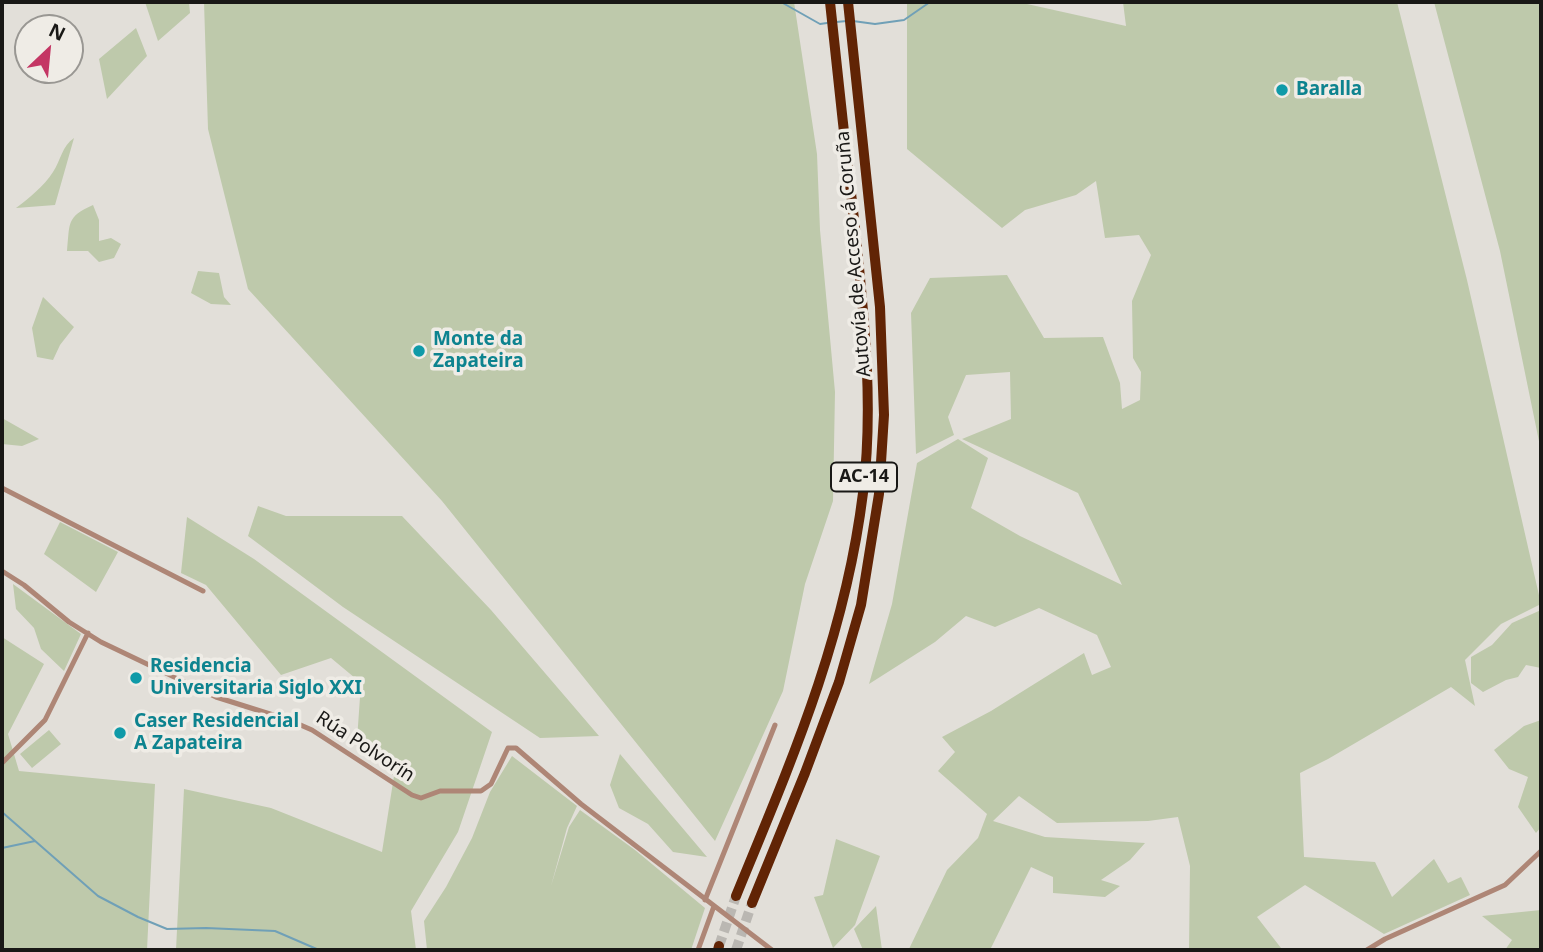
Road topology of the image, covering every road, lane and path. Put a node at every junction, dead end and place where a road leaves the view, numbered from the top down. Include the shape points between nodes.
1 (830, 2) edge
2 (848, 2) edge
3 (2, 488) edge
4 (2, 571) edge
5 (203, 591) dead end
6 (88, 633) junction
7 (775, 725) dead end
8 (2, 763) edge
9 (1541, 851) edge
10 (736, 896) tunnel mouth
11 (752, 902) tunnel mouth
12 (710, 903) junction
13 (698, 950) edge
14 (772, 950) edge
15 (1367, 950) edge

1 - 10 highway, Autovía de Acceso á Coruña / AC-14 via 866,333 863,492 846,597 821,681
2 - 11 highway, Autovía de Acceso á Coruña / AC-14 via 880,307 884,415 879,494 861,606 839,682
3 - 5 street
4 - 6 street, Rúa Polvorín
6 - 8 street via 45,720
6 - 12 street, Rúa Polvorín via 216,697 312,730 421,798 440,791 481,791 491,784 508,748 516,748
7 - 12 street
9 - 15 street via 1505,885
12 - 13 street
12 - 14 street

